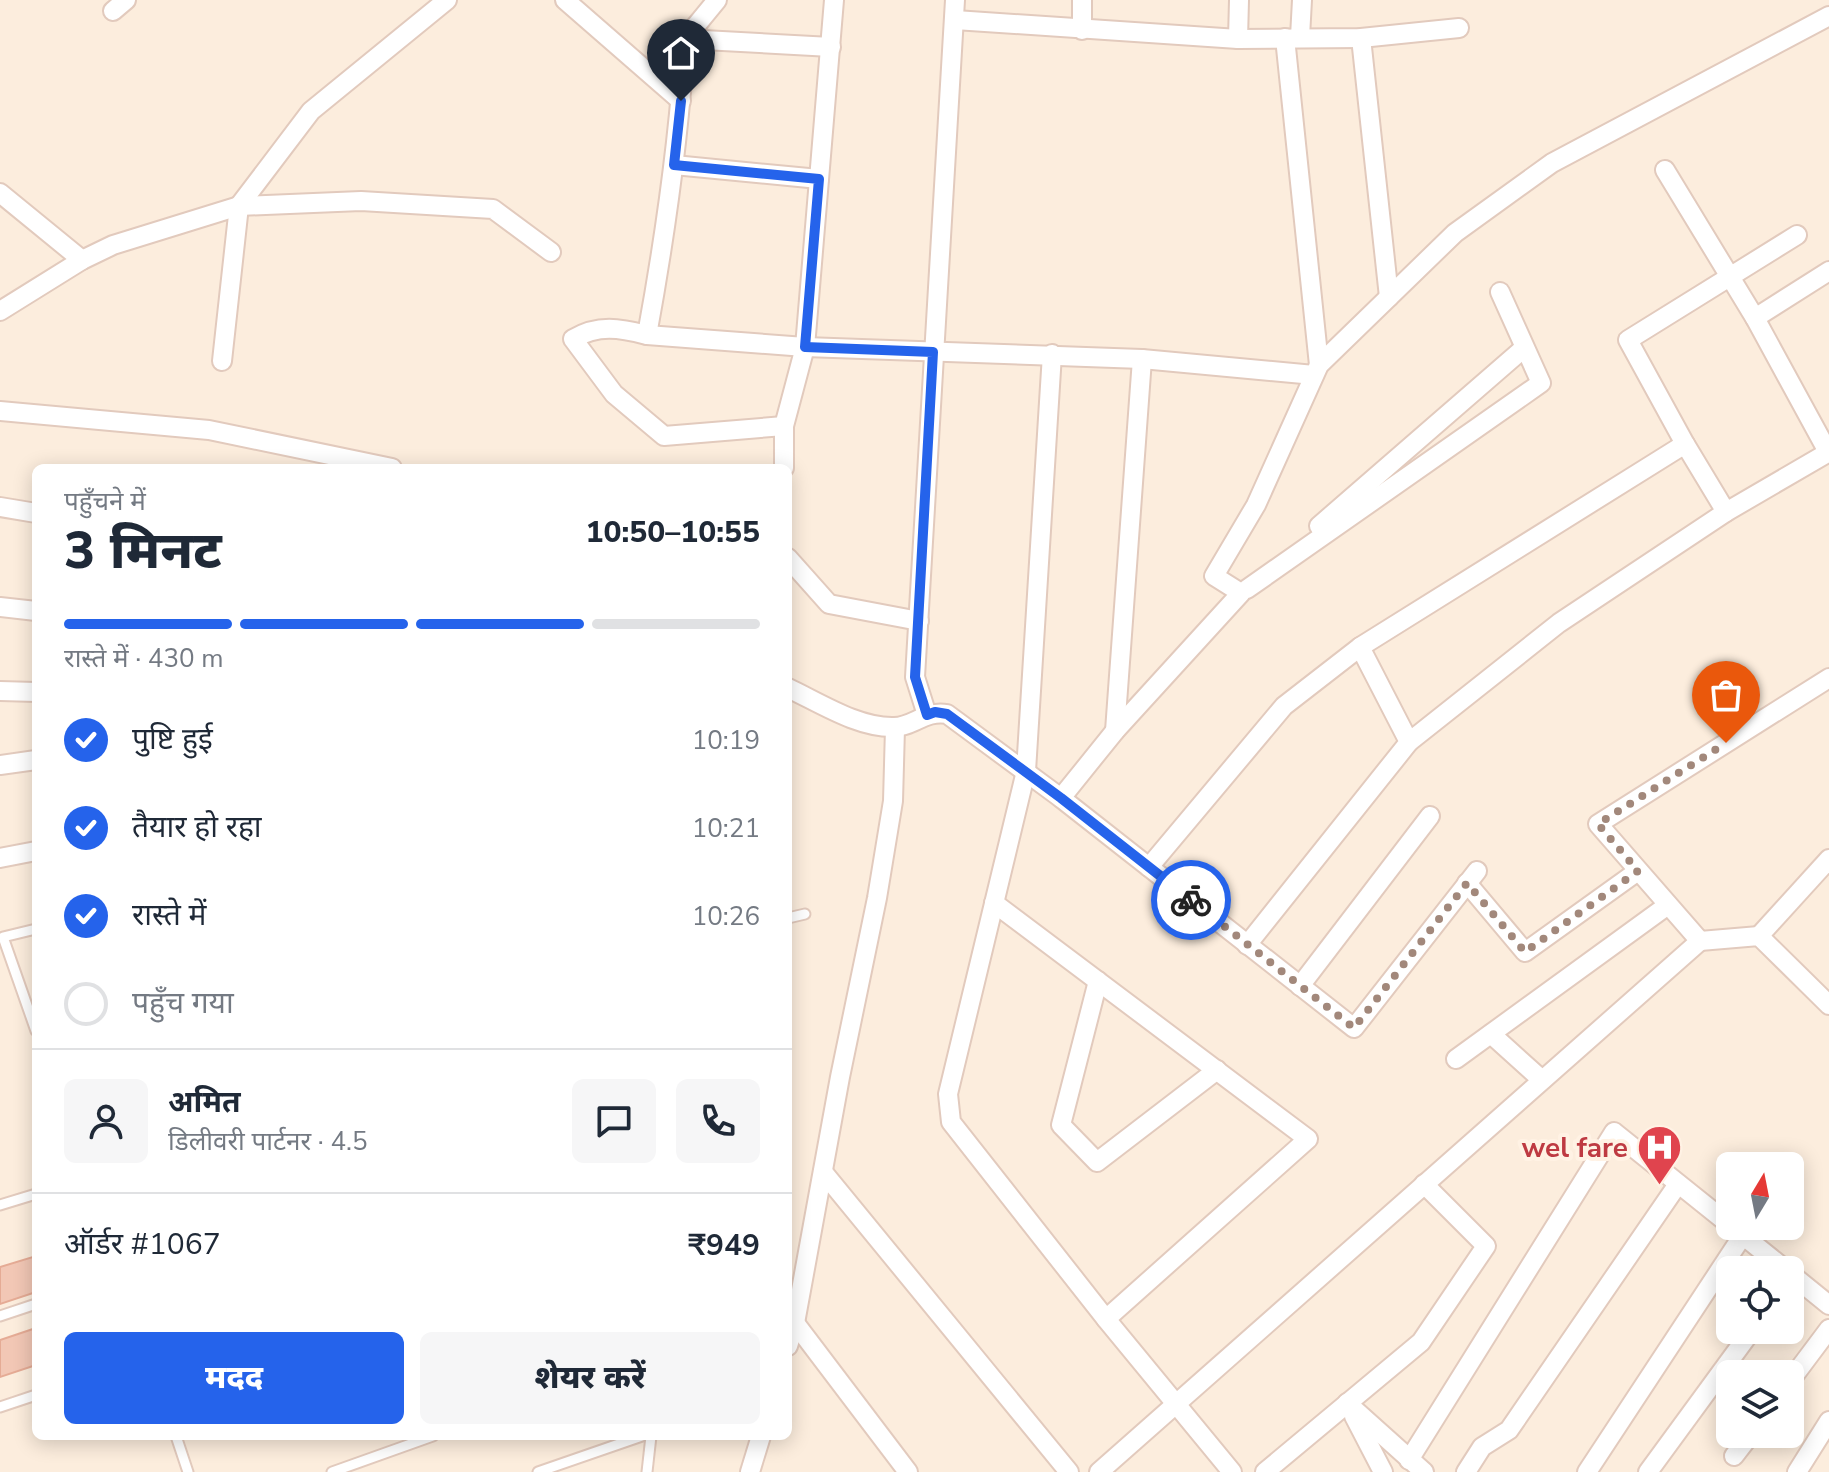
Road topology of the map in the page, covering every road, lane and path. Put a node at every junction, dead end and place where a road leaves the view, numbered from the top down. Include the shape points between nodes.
1 (447, 0) edge
2 (565, 0) edge
3 (717, 0) edge
4 (834, 0) edge
5 (955, 0) edge
6 (1082, 0) edge
7 (1239, 0) edge
8 (1302, 0) edge
9 (1829, 16) edge
10 (955, 20) junction
11 (1459, 28) dead end
12 (1082, 30) junction
13 (1292, 38) junction
14 (1361, 38) junction
15 (685, 39) junction
16 (1238, 39) junction
17 (831, 47) junction
18 (681, 101) junction
19 (674, 165) junction
20 (1665, 170) dead end
21 (819, 179) junction
22 (0, 193) edge
23 (239, 206) junction
24 (1797, 235) dead end
25 (551, 252) dead end
26 (82, 260) junction
27 (1829, 271) edge
28 (1730, 277) junction
29 (1500, 292) dead end
30 (1389, 297) junction
31 (0, 311) edge
32 (1755, 318) junction
33 (647, 335) junction
34 (805, 347) junction
35 (1524, 348) junction
36 (933, 352) junction
37 (1052, 354) junction
38 (1142, 359) junction
39 (222, 361) dead end
40 (1316, 370) junction
41 (0, 411) edge
42 (784, 426) junction
43 (1685, 444) junction
44 (1829, 452) edge
45 (373, 464) edge
46 (784, 464) edge
47 (0, 507) edge
48 (32, 512) edge
49 (1726, 512) junction
50 (792, 562) edge
51 (1244, 591) junction
52 (0, 607) edge
53 (32, 611) edge
54 (919, 621) junction
55 (1360, 647) junction
56 (1829, 678) edge
57 (792, 690) edge
58 (0, 691) edge
59 (32, 692) edge
60 (927, 715) junction
61 (895, 728) junction
62 (1115, 731) junction
63 (1409, 742) junction
64 (32, 761) edge
65 (0, 765) edge
66 (1026, 771) junction
67 (1061, 798) junction
68 (1430, 816) dead end
69 (32, 852) edge
70 (0, 858) edge
71 (1829, 859) edge
72 (1149, 867) junction
73 (1638, 871) junction
74 (994, 903) junction
75 (1668, 905) junction
76 (805, 914) dead end
77 (792, 917) edge
78 (32, 930) edge
79 (1759, 936) junction
80 (2, 937) edge
81 (1700, 941) junction
82 (1247, 945) junction
83 (1098, 981) junction
84 (1300, 986) junction
85 (1829, 1005) edge
86 (32, 1020) edge
87 (1491, 1034) junction
88 (1456, 1059) dead end
89 (1217, 1070) junction
90 (1542, 1080) junction
91 (823, 1172) junction
92 (1424, 1184) junction
93 (1678, 1184) junction
94 (32, 1195) edge
95 (0, 1205) edge
96 (1716, 1214) edge
97 (1728, 1240) edge
98 (1748, 1240) edge
99 (1767, 1256) edge
100 (1804, 1286) edge
101 (32, 1305) edge
102 (1829, 1305) edge
103 (0, 1316) edge
104 (1106, 1319) junction
105 (795, 1323) junction
106 (1829, 1329) edge
107 (792, 1333) edge
108 (1742, 1344) edge
109 (1804, 1362) edge
110 (32, 1396) edge
111 (1177, 1403) junction
112 (1347, 1403) junction
113 (0, 1407) edge
114 (1829, 1421) edge
115 (177, 1440) edge
116 (409, 1440) edge
117 (630, 1440) edge
118 (651, 1440) edge
119 (760, 1440) edge
120 (1740, 1448) edge
121 (1734, 1456) dead end
122 (1409, 1460) junction
123 (188, 1472) edge
124 (332, 1472) edge
125 (538, 1472) edge
126 (647, 1472) edge
127 (750, 1472) edge
128 (908, 1472) edge
129 (1069, 1472) edge
130 (1099, 1472) edge
131 (1232, 1472) edge
132 (1265, 1472) edge
133 (1383, 1472) edge
134 (1424, 1472) edge
135 (1466, 1472) edge
136 (1587, 1472) edge
137 (1648, 1472) edge
138 (1797, 1472) edge

1 - 23 street via 311,111
2 - 18 street
3 - 15 street
4 - 17 street
5 - 10 street
6 - 12 street
7 - 16 street
8 - 13 street
9 - 30 street via 1552,163 1455,233
10 - 12 street
10 - 36 street
11 - 14 street
12 - 16 street
13 - 14 street
13 - 16 street
13 - 40 street
14 - 30 street
15 - 17 street
15 - 18 street
17 - 21 street
18 - 19 street
19 - 21 street
19 - 33 street
20 - 28 street
21 - 34 street
22 - 26 street
23 - 25 street via 361,201 493,209
23 - 26 street via 113,245
23 - 39 street
24 - 28 street
26 - 31 street
27 - 32 street
28 - 32 street
28 - 43 street via 1628,340
29 - 35 street
30 - 40 street
32 - 44 street
33 - 34 street
33 - 42 street via 617,328 588,330 573,339 614,394 664,436
34 - 36 street
34 - 42 street
35 - 51 street
35 - 51 street via 1541,383
36 - 37 street
36 - 54 street
37 - 38 street
37 - 66 street
38 - 40 street
38 - 62 street
40 - 51 street via 1256,505 1214,576
41 - 45 street via 209,430
42 - 46 street
43 - 49 street
43 - 55 street
44 - 49 street
47 - 48 street
49 - 63 street via 1559,623
50 - 54 street via 829,604
51 - 62 street
52 - 53 street
54 - 60 street via 915,677
55 - 63 street
55 - 72 street via 1284,706
56 - 73 street via 1598,824
57 - 61 street via 859,721
58 - 59 street
60 - 61 street
60 - 66 street via 947,714
61 - 91 street via 893,801
62 - 67 street
63 - 82 street
64 - 65 street
66 - 67 street
66 - 74 street
67 - 72 street
68 - 84 street
69 - 70 street
71 - 79 street
72 - 82 street
73 - 75 street
73 - 84 street via 1525,952 1472,877 1354,1028
74 - 83 street
74 - 104 street via 948,1094 951,1122
75 - 81 street
75 - 87 street
76 - 77 lane
78 - 80 lane
79 - 81 street
79 - 85 street
80 - 86 lane
81 - 90 street
82 - 84 street
83 - 89 street
83 - 89 street via 1061,1125 1097,1162
87 - 88 street
87 - 90 street
89 - 104 street via 1308,1139
90 - 92 street
91 - 105 street
91 - 129 street
92 - 111 street
92 - 112 street via 1486,1246 1421,1342
93 - 96 street
93 - 122 street via 1614,1132
93 - 135 street via 1509,1430 1482,1447
94 - 95 lane
97 - 136 street
98 - 99 street
100 - 102 street
101 - 103 lane
104 - 111 street
105 - 107 street
105 - 128 street
106 - 109 street
108 - 137 street
110 - 113 lane
111 - 130 street
111 - 131 street
112 - 122 street
112 - 132 street
112 - 133 street
114 - 138 street
115 - 123 lane
116 - 124 lane
117 - 125 lane
118 - 126 lane
119 - 127 street
120 - 121 street
122 - 134 street

